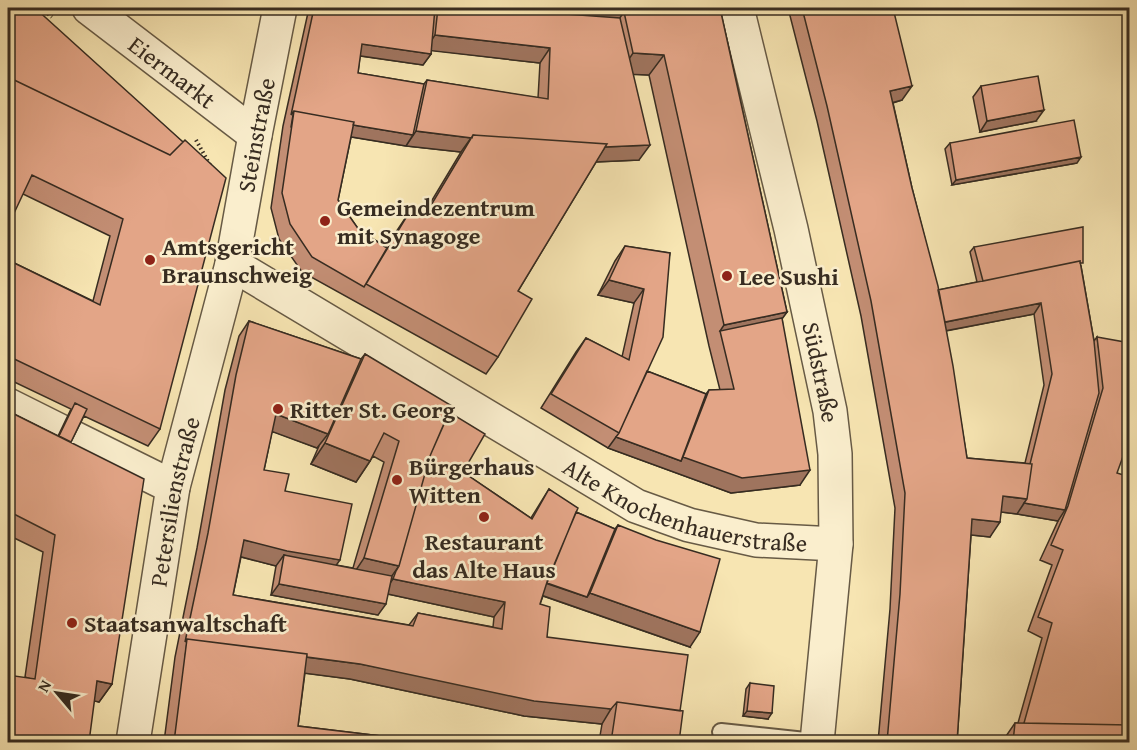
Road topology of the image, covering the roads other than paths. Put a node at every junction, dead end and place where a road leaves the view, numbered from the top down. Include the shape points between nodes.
1 (89, 8) edge
2 (280, 8) edge
3 (737, 8) edge
4 (255, 135) junction
5 (232, 264) junction
6 (8, 405) edge
7 (173, 487) junction
8 (836, 544) junction
9 (721, 732) dead end
10 (133, 742) edge
11 (816, 742) edge

1 - 4 street, Eiermarkt
2 - 4 street, Steinstraße
3 - 8 street, Südstraße via 830,411 836,454
4 - 5 street, Steinstraße
5 - 7 street, Petersilienstraße
5 - 8 street, Alte Knochenhauerstraße via 636,506 689,525 756,540
6 - 7 street
7 - 10 street, Petersilienstraße
8 - 11 street, Südstraße
9 - 11 lane

